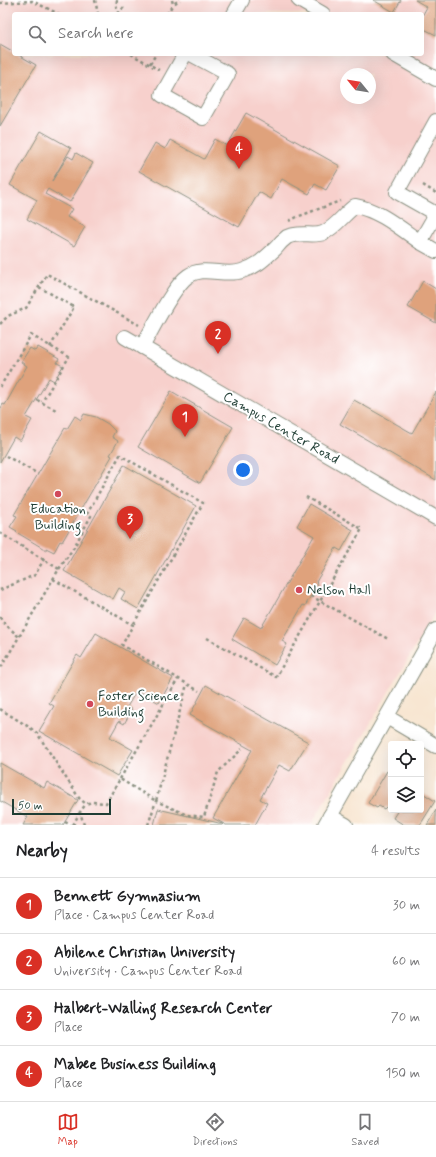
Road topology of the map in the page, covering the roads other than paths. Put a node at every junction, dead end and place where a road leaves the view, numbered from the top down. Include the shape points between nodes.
1 (242, 0) edge
2 (299, 0) edge
3 (235, 12) edge
4 (320, 12) edge
5 (184, 56) edge
6 (396, 56) edge
7 (209, 58) edge
8 (436, 79) edge
9 (436, 121) edge
10 (420, 242) junction
11 (436, 251) edge
12 (125, 337) dead end
13 (142, 347) junction
14 (436, 518) edge
15 (436, 630) edge
16 (387, 717) junction
17 (436, 746) edge
18 (328, 820) edge
19 (346, 825) edge

1 - 3 street
2 - 4 street
5 - 7 street via 162,95 203,118 228,74
6 - 8 street
9 - 10 street via 397,192 436,214
10 - 11 street
10 - 13 street via 390,221 366,208 355,206 322,234 297,234 286,238 255,267 239,272 202,271 188,275 177,286
12 - 13 street, Campus Center Road
13 - 14 street, Campus Center Road
15 - 16 street
16 - 17 street
16 - 18 street
18 - 19 street

